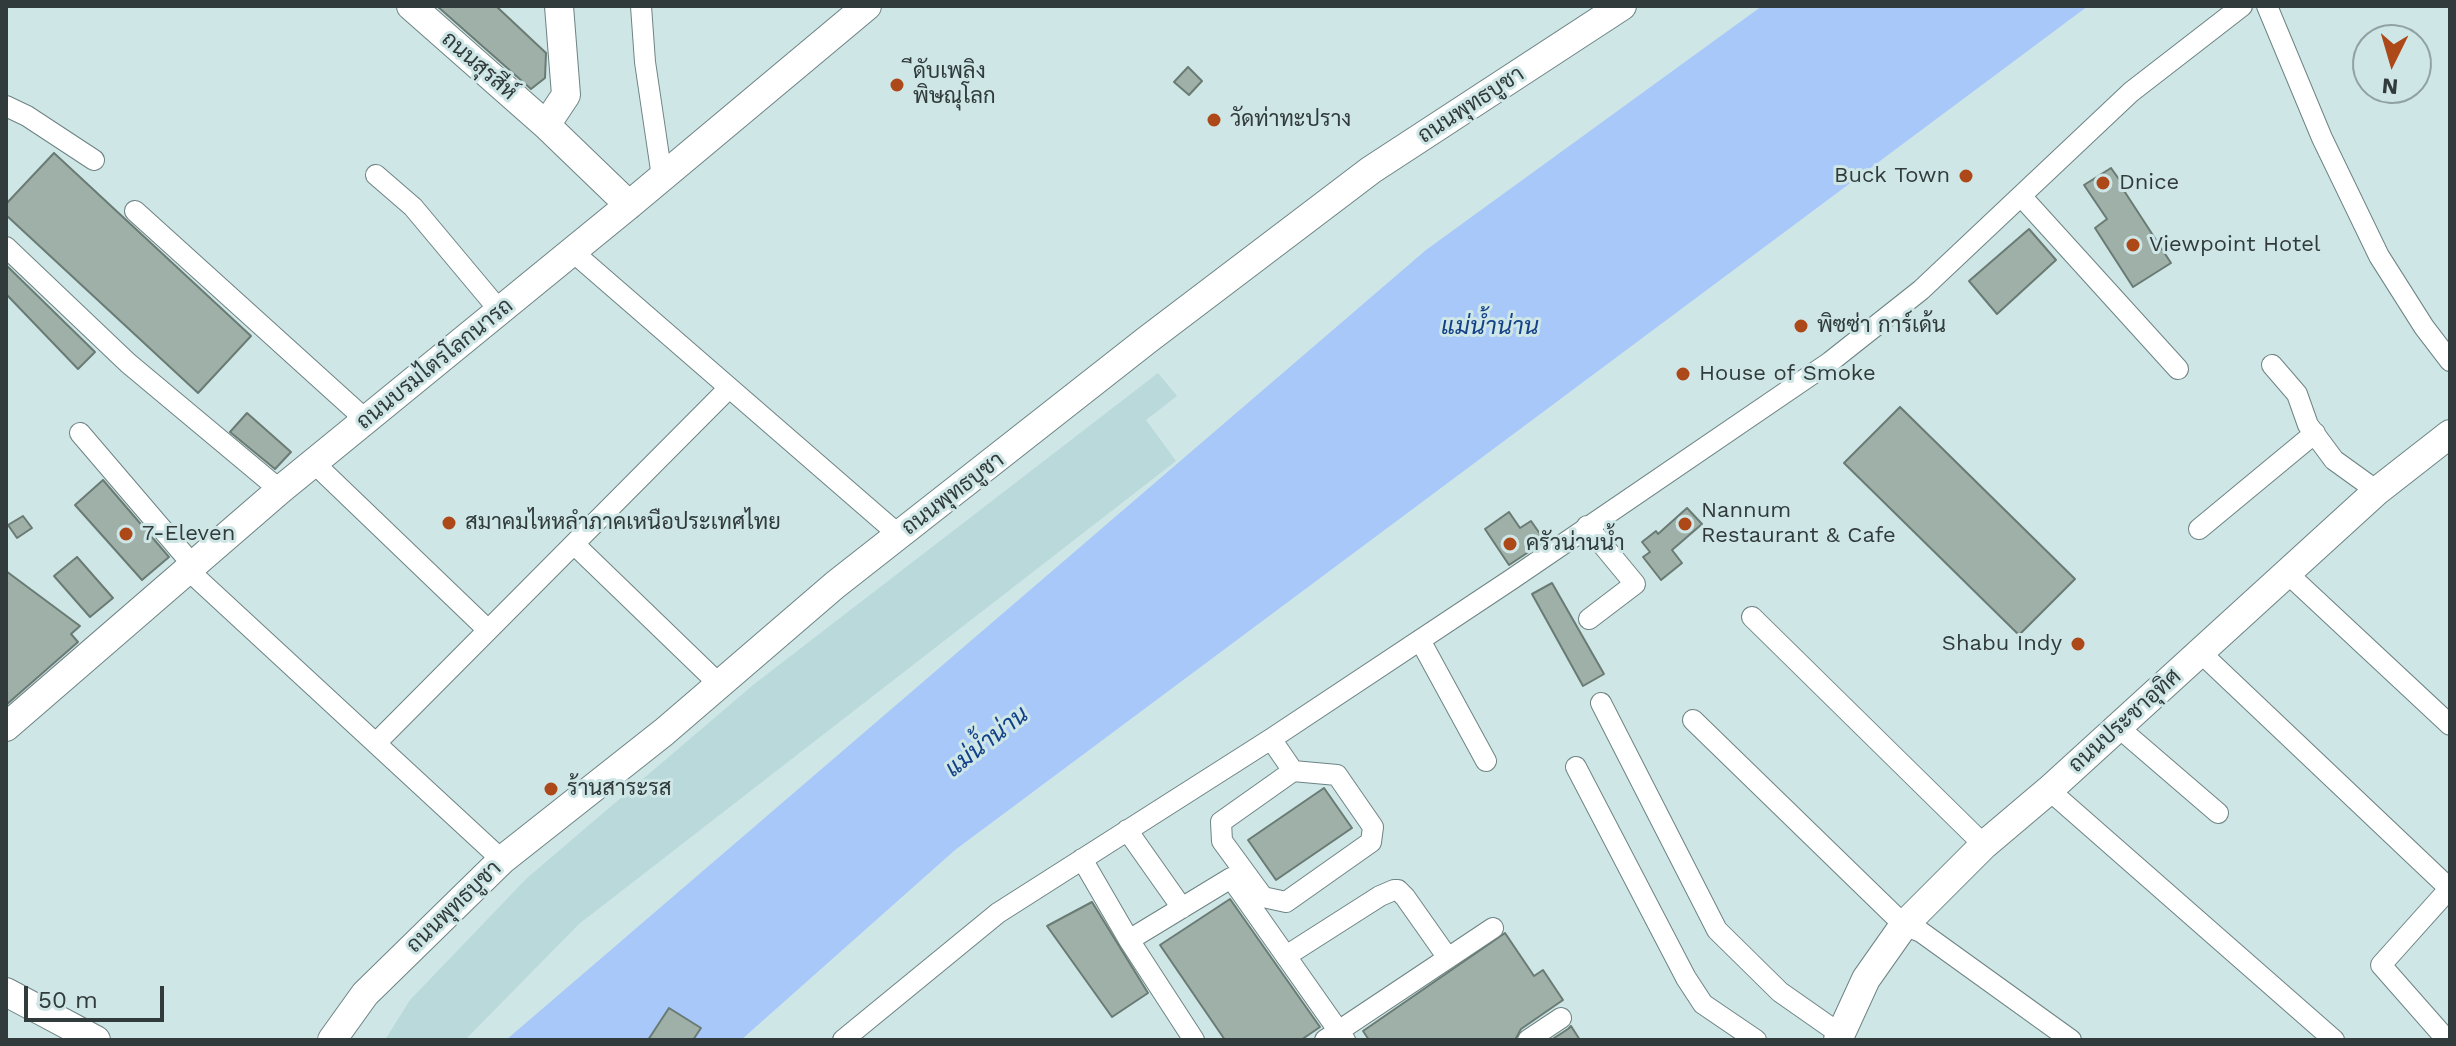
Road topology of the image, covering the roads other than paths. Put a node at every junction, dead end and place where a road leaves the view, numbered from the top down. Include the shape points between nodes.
1 (411, 6) edge
2 (559, 6) edge
3 (641, 6) edge
4 (867, 6) edge
5 (1622, 6) edge
6 (2242, 6) edge
7 (2267, 6) edge
8 (6, 106) edge
9 (546, 125) junction
10 (94, 160) dead end
11 (376, 175) dead end
12 (662, 177) junction
13 (2021, 196) junction
14 (629, 205) junction
15 (135, 211) dead end
16 (6, 247) edge
17 (573, 252) junction
18 (500, 311) junction
19 (2450, 361) edge
20 (2272, 365) dead end
21 (2178, 369) dead end
22 (729, 388) junction
23 (366, 420) junction
24 (80, 433) dead end
25 (2315, 433) junction
26 (2450, 434) edge
27 (314, 463) junction
28 (280, 490) junction
29 (2377, 491) junction
30 (1587, 526) junction
31 (2199, 529) dead end
32 (899, 535) junction
33 (574, 544) junction
34 (190, 566) junction
35 (2287, 573) junction
36 (1752, 617) dead end
37 (1589, 619) dead end
38 (488, 630) junction
39 (1420, 640) junction
40 (2201, 653) junction
41 (720, 685) junction
42 (1601, 703) dead end
43 (1693, 720) dead end
44 (2450, 725) edge
45 (6, 727) edge
46 (2118, 727) junction
47 (1271, 739) junction
48 (376, 743) junction
49 (1486, 761) dead end
50 (1576, 767) dead end
51 (1293, 771) junction
52 (2049, 790) junction
53 (2218, 813) dead end
54 (1127, 830) junction
55 (1984, 845) junction
56 (1082, 859) junction
57 (502, 860) junction
58 (2450, 888) edge
59 (1182, 908) junction
60 (1904, 925) junction
61 (1493, 928) dead end
62 (1129, 940) junction
63 (1286, 956) junction
64 (1448, 958) junction
65 (6, 992) edge
66 (1561, 1018) dead end
67 (1336, 1037) edge
68 (1839, 1037) edge
69 (96, 1040) edge
70 (332, 1040) edge
71 (843, 1040) edge
72 (1194, 1040) edge
73 (1528, 1040) edge
74 (1756, 1040) edge
75 (2071, 1040) edge
76 (2334, 1040) edge
77 (2447, 1040) edge

1 - 9 street, ถนนสุรสีห์
2 - 9 street via 566,95
3 - 12 street
4 - 12 street, ถนนบรมไตรโลกนารถ
5 - 32 street, ถนนพุทธบูชา via 1371,170
6 - 13 street via 2131,92
7 - 19 street via 2379,256
8 - 10 street
9 - 14 street, ถนนสุรสีห์
11 - 18 street via 413,207
12 - 14 street, ถนนบรมไตรโลกนารถ
13 - 21 street
13 - 30 street via 1921,290 1830,362
14 - 17 street, ถนนบรมไตรโลกนารถ
15 - 23 street
16 - 28 street via 128,363
17 - 18 street, ถนนบรมไตรโลกนารถ
17 - 22 street
18 - 23 street, ถนนบรมไตรโลกนารถ
20 - 25 street via 2297,394
22 - 32 street
22 - 33 street
23 - 27 street, ถนนบรมไตรโลกนารถ
24 - 34 street
25 - 29 street via 2334,460
25 - 31 street
26 - 29 street, ถนนประชาอุทิศ
27 - 28 street, ถนนบรมไตรโลกนารถ
27 - 38 street
28 - 34 street, ถนนบรมไตรโลกนารถ
29 - 35 street, ถนนประชาอุทิศ
30 - 37 street via 1635,584
30 - 39 street
32 - 41 street, ถนนพุทธบูชา
33 - 38 street
33 - 41 street
34 - 45 street, ถนนบรมไตรโลกนารถ
34 - 48 street
35 - 40 street, ถนนประชาอุทิศ
35 - 44 street
36 - 55 street
38 - 48 street
39 - 47 street
39 - 49 street
40 - 46 street, ถนนประชาอุทิศ
40 - 58 street
41 - 57 street, ถนนพุทธบูชา
42 - 68 street via 1717,930 1780,992
43 - 60 street
46 - 52 street, ถนนประชาอุทิศ
46 - 53 street
47 - 51 street
47 - 54 street
48 - 57 street
50 - 74 street via 1703,1004
51 - 51 street via 1337,775 1373,827 1371,842 1286,902 1263,897 1222,841 1221,822
52 - 55 street, ถนนประชาอุทิศ
52 - 76 street
54 - 56 street
54 - 59 street
55 - 60 street, ถนนประชาอุทิศ
56 - 62 street
56 - 71 street via 998,913
57 - 70 street, ถนนพุทธบูชา via 365,994
58 - 77 street via 2381,965
59 - 62 street
59 - 63 street via 1231,878
60 - 68 street, ถนนประชาอุทิศ via 1866,979
60 - 75 street
61 - 64 street
62 - 72 street
63 - 64 street via 1398,890
63 - 67 street
64 - 67 street
65 - 69 street
66 - 73 street

